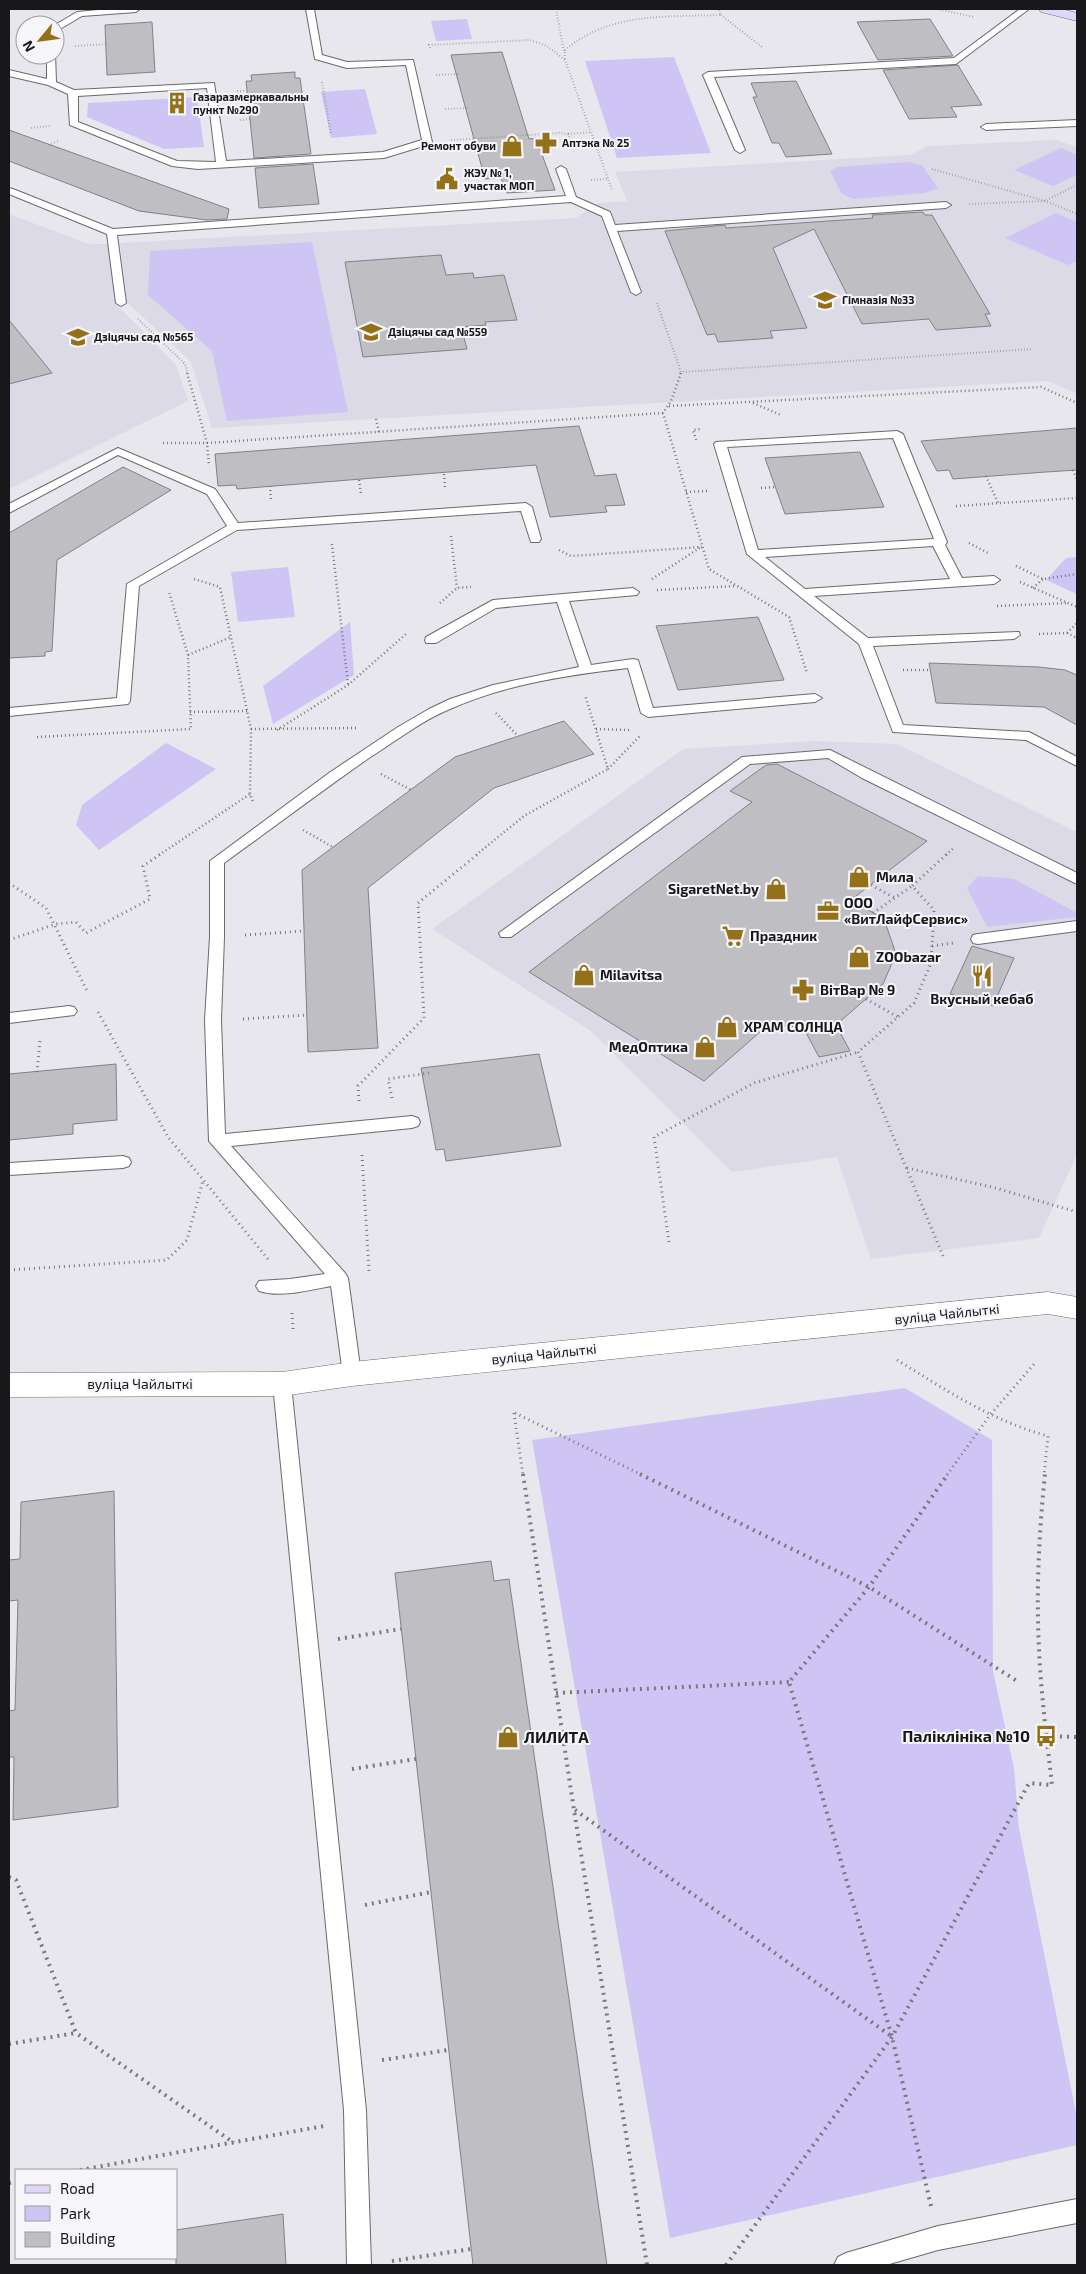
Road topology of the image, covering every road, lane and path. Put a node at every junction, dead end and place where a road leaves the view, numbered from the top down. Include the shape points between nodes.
1 (136, 9) edge
2 (310, 9) edge
3 (556, 9) edge
4 (718, 9) edge
5 (1025, 9) edge
6 (1046, 9) edge
7 (1077, 16) edge
8 (65, 23) edge
9 (106, 44) dead end
10 (429, 45) dead end
11 (72, 47) dead end
12 (318, 57) junction
13 (565, 60) junction
14 (52, 65) edge
15 (9, 74) edge
16 (51, 83) junction
17 (73, 92) junction
18 (1077, 123) edge
19 (986, 127) dead end
20 (592, 132) junction
21 (541, 134) junction
22 (568, 134) junction
23 (543, 138) dead end
24 (427, 142) junction
25 (740, 150) dead end
26 (335, 158) junction
27 (221, 164) junction
28 (561, 169) joint
29 (932, 169) dead end
30 (608, 179) junction
31 (585, 180) dead end
32 (1077, 185) edge
33 (9, 191) edge
34 (572, 199) junction
35 (1045, 201) junction
36 (946, 205) joint
37 (1077, 214) edge
38 (626, 227) junction
39 (611, 228) junction
40 (112, 232) junction
41 (636, 292) dead end
42 (656, 300) dead end
43 (121, 303) joint
44 (1033, 349) dead end
45 (1077, 403) edge
46 (668, 406) dead end
47 (663, 412) dead end
48 (376, 419) dead end
49 (702, 429) dead end
50 (379, 432) junction
51 (207, 443) junction
52 (698, 447) dead end
53 (1073, 470) dead end
54 (986, 476) dead end
55 (1077, 480) edge
56 (712, 490) dead end
57 (211, 492) junction
58 (686, 492) dead end
59 (1077, 498) edge
60 (998, 503) junction
61 (950, 506) dead end
62 (9, 508) edge
63 (448, 512) junction
64 (329, 521) junction
65 (234, 527) junction
66 (535, 538) joint
67 (937, 542) junction
68 (753, 554) junction
69 (1043, 579) dead end
70 (994, 580) dead end
71 (1017, 581) dead end
72 (958, 583) junction
73 (737, 586) dead end
74 (220, 587) dead end
75 (457, 588) dead end
76 (1034, 588) junction
77 (633, 592) junction
78 (802, 593) junction
79 (562, 598) junction
80 (1077, 606) edge
81 (1077, 623) edge
82 (1067, 633) junction
83 (1014, 635) joint
84 (230, 637) junction
85 (1077, 638) edge
86 (431, 640) dead end
87 (865, 642) junction
88 (188, 655) dead end
89 (581, 669) junction
90 (348, 685) dead end
91 (815, 698) dead end
92 (248, 711) junction
93 (9, 712) edge
94 (190, 712) dead end
95 (408, 727) junction
96 (252, 729) junction
97 (595, 729) junction
98 (635, 731) dead end
99 (1077, 762) edge
100 (250, 794) junction
101 (262, 829) junction
102 (975, 829) junction
103 (1077, 879) edge
104 (9, 883) edge
105 (871, 885) dead end
106 (912, 886) junction
107 (895, 898) junction
108 (873, 913) dead end
109 (56, 924) junction
110 (1077, 926) edge
111 (304, 931) dead end
112 (506, 933) dead end
113 (217, 937) junction
114 (978, 939) dead end
115 (9, 940) edge
116 (90, 997) dead end
117 (866, 999) dead end
118 (94, 1005) dead end
119 (69, 1011) dead end
120 (43, 1015) junction
121 (307, 1015) dead end
122 (898, 1017) junction
123 (9, 1018) edge
124 (213, 1020) junction
125 (858, 1052) junction
126 (37, 1072) dead end
127 (429, 1072) dead end
128 (405, 1123) joint
129 (360, 1128) junction
130 (217, 1141) junction
131 (123, 1162) dead end
132 (906, 1168) junction
133 (9, 1170) edge
134 (203, 1179) junction
135 (1077, 1212) edge
136 (669, 1242) dead end
137 (943, 1256) dead end
138 (9, 1270) edge
139 (369, 1274) dead end
140 (339, 1278) junction
141 (265, 1286) dead end
142 (290, 1286) junction
143 (1077, 1308) edge
144 (293, 1330) dead end
145 (897, 1360) dead end
146 (1035, 1363) dead end
147 (352, 1374) junction
148 (282, 1384) junction
149 (9, 1385) edge
150 (990, 1415) junction
151 (869, 1587) junction
152 (401, 1629) dead end
153 (308, 1643) junction
154 (1017, 1681) dead end
155 (788, 1682) junction
156 (556, 1694) junction
157 (1046, 1736) junction
158 (1077, 1737) edge
159 (416, 1759) dead end
160 (322, 1773) junction
161 (574, 1810) junction
162 (9, 1877) edge
163 (431, 1892) dead end
164 (335, 1910) junction
165 (76, 2034) junction
166 (892, 2037) junction
167 (9, 2044) edge
168 (448, 2050) dead end
169 (351, 2065) junction
170 (354, 2121) junction
171 (234, 2143) junction
172 (86, 2169) edge
173 (1077, 2211) edge
174 (938, 2238) junction
175 (471, 2249) dead end
176 (389, 2261) dead end
177 (358, 2265) edge
178 (647, 2265) edge
179 (726, 2265) edge
180 (846, 2265) edge

1 - 8 lane via 80,14
2 - 12 lane
3 - 13 path
4 - 13 path via 721,16 619,21 600,27 572,43 565,50
5 - 25 lane via 956,61 708,75
6 - 7 main road
9 - 11 path
10 - 13 path via 530,40 547,46
12 - 24 lane via 347,65 410,62
12 - 26 path
13 - 20 path
14 - 16 lane
15 - 16 lane
16 - 17 lane
17 - 27 lane via 73,123 84,129 175,164
17 - 27 lane via 211,85
18 - 19 lane
20 - 22 path
20 - 30 path
21 - 22 path
21 - 23 path
21 - 24 path
22 - 28 path via 580,168
24 - 26 lane via 384,155
26 - 27 lane
28 - 34 lane
29 - 35 path
30 - 31 path
30 - 38 path
32 - 35 path
33 - 40 lane
34 - 39 lane via 606,214
34 - 40 lane
35 - 36 path
35 - 37 path
36 - 38 lane
38 - 39 lane
39 - 41 lane
40 - 43 lane
42 - 44 path via 681,372
43 - 51 path via 185,364
45 - 46 path via 1040,387
47 - 50 path
48 - 50 path
49 - 52 path via 692,430
50 - 51 path
51 - 57 path
53 - 55 path
54 - 60 path
56 - 58 path
57 - 62 lane via 118,451
57 - 65 lane
59 - 60 path
60 - 61 path
63 - 64 lane
63 - 66 lane via 526,507
63 - 75 path
64 - 65 lane
64 - 90 path
65 - 93 lane via 133,584 123,701
66 - 77 path via 571,556 702,547
67 - 68 lane
67 - 68 lane via 941,542 897,434 720,444
67 - 72 lane
68 - 78 lane
69 - 76 path
70 - 72 lane
71 - 76 path
72 - 78 lane
73 - 77 path
74 - 84 path
76 - 80 path
77 - 79 lane
78 - 87 lane
79 - 86 lane via 493,604
79 - 89 lane
81 - 82 path
82 - 83 path
82 - 85 path
83 - 87 lane
84 - 88 path
84 - 92 path
87 - 99 lane via 898,729 1029,736
89 - 91 lane via 633,663 648,712
89 - 95 lane via 454,702
89 - 97 path
92 - 94 path
92 - 96 path
95 - 96 path
95 - 101 lane
96 - 100 path
97 - 98 path
97 - 129 path via 608,769 524,816 418,902 424,1018 358,1086
100 - 101 path
100 - 109 path via 143,866 150,899 86,933 76,922
101 - 113 lane via 216,861
102 - 103 lane
102 - 106 path
102 - 112 lane via 830,754 747,760
104 - 109 path via 46,908
105 - 107 path
106 - 107 path
106 - 122 path via 934,910 931,963 914,1003
107 - 108 path
109 - 115 path
109 - 116 path
110 - 114 lane
111 - 113 path
113 - 124 lane
117 - 122 path
118 - 134 path via 168,1137
119 - 120 lane
120 - 123 lane
120 - 126 path
121 - 124 path
122 - 125 path
124 - 130 lane
125 - 132 path
125 - 136 path via 754,1083 654,1137
127 - 128 path via 388,1079
128 - 129 lane
129 - 130 lane
129 - 139 path
130 - 140 lane
131 - 133 lane
132 - 135 path via 992,1187
132 - 137 path
134 - 138 path via 187,1240 167,1260
134 - 142 path
140 - 142 lane
140 - 147 lane
141 - 142 lane
142 - 144 path
143 - 147 street, вуліца Чайлыткі via 1048,1303
145 - 150 path
146 - 150 path
147 - 148 street, вуліца Чайлыткі
148 - 149 street, вуліца Чайлыткі
148 - 153 lane
150 - 151 path
150 - 157 path via 1048,1436 1039,1553 1038,1629
151 - 154 path
151 - 155 path
151 - 156 path via 514,1413
152 - 153 path
153 - 160 lane
155 - 156 path
155 - 166 path
156 - 161 path
157 - 158 path
157 - 166 path via 1052,1785 1029,1783
159 - 160 path
160 - 164 lane
161 - 166 path
161 - 178 path
162 - 165 path via 16,1880
163 - 164 path
164 - 169 lane
165 - 167 path
165 - 171 path
166 - 174 path
166 - 179 path
168 - 169 path
169 - 170 lane
170 - 171 path
170 - 177 lane
171 - 172 path
173 - 174 lane
174 - 180 lane
175 - 176 path

